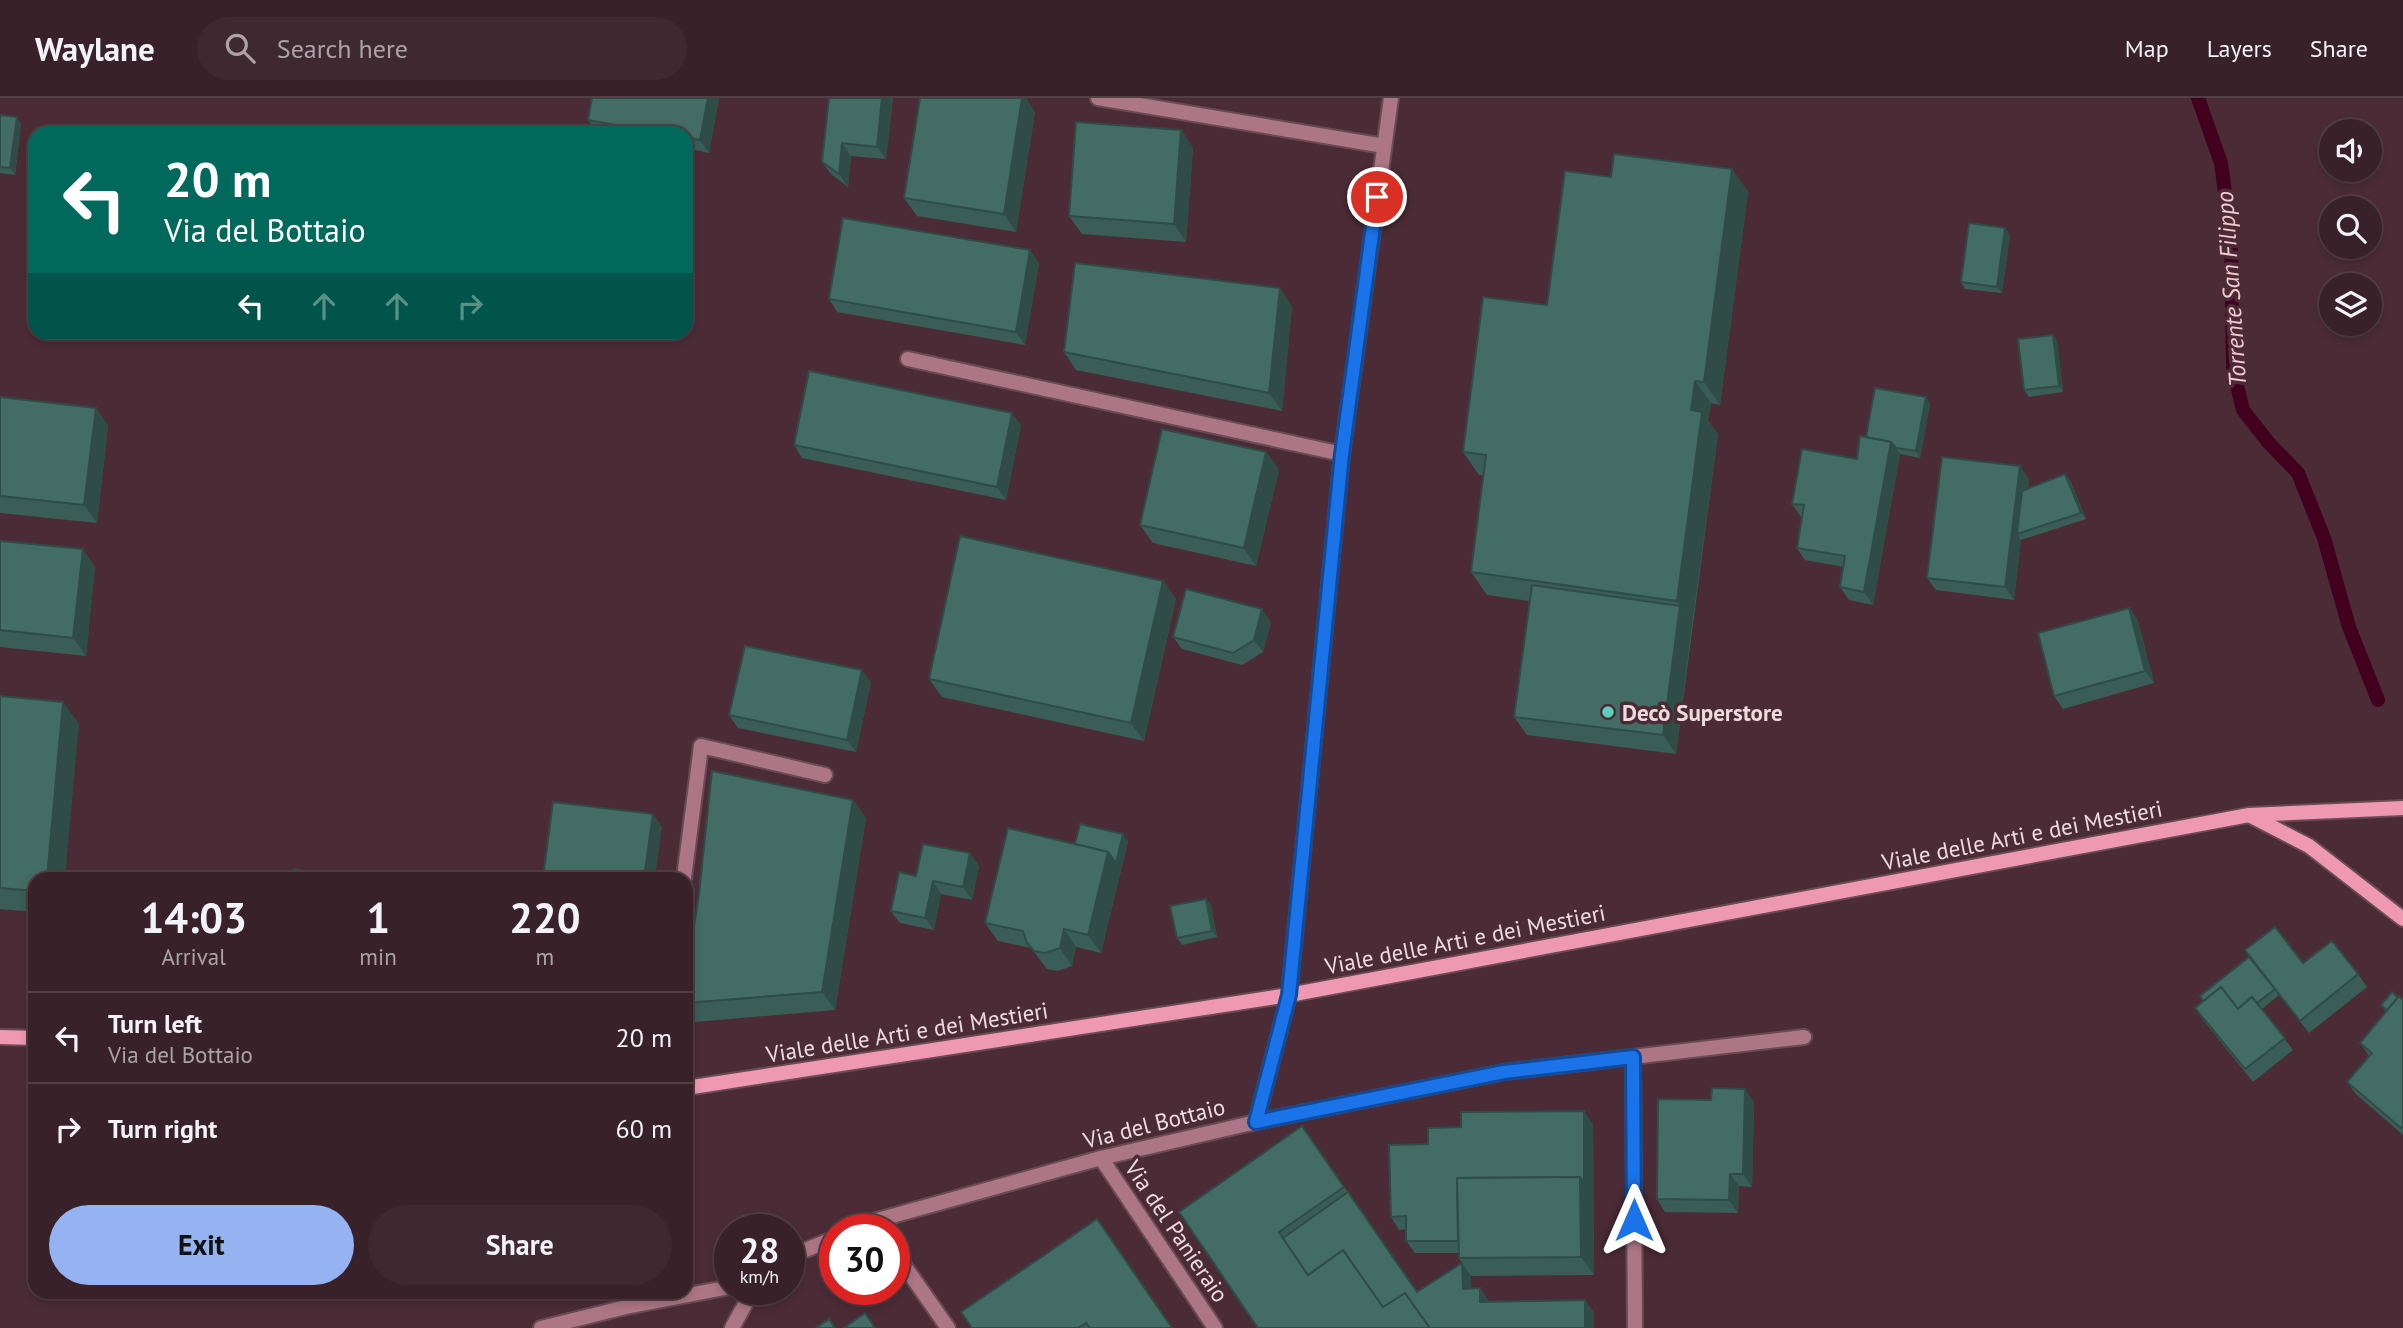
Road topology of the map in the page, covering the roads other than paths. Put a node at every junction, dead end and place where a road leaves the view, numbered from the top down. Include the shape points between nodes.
1 (1098, 98) edge
2 (1391, 98) edge
3 (1384, 146) junction
4 (908, 359) dead end
5 (1342, 454) junction
6 (825, 775) dead end
7 (2403, 808) edge
8 (2249, 815) junction
9 (685, 872) edge
10 (2403, 919) edge
11 (1289, 995) junction
12 (0, 1037) edge
13 (1804, 1037) dead end
14 (28, 1038) edge
15 (1633, 1057) junction
16 (693, 1087) edge
17 (1256, 1122) junction
18 (1101, 1158) junction
19 (910, 1216) edge
20 (910, 1274) edge
21 (714, 1290) edge
22 (693, 1294) edge
23 (668, 1299) edge
24 (745, 1305) edge
25 (541, 1328) edge
26 (732, 1328) edge
27 (948, 1328) edge
28 (1216, 1328) edge
29 (1634, 1328) edge

1 - 3 street
2 - 3 street
3 - 5 street
4 - 5 street
5 - 11 street
6 - 9 street via 702,746
7 - 8 street, Viale delle Arti e dei Mestieri
8 - 10 street via 2309,846
8 - 11 street, Viale delle Arti e dei Mestieri
11 - 16 street, Viale delle Arti e dei Mestieri
11 - 17 street
12 - 14 street
13 - 15 street, Via del Bottaio
15 - 17 street, Via del Bottaio via 1504,1072
15 - 29 street
17 - 18 street, Via del Bottaio
18 - 19 street, Via del Bottaio
18 - 28 street, Via del Panieraio
20 - 27 street
21 - 22 street
23 - 25 street
24 - 26 street

